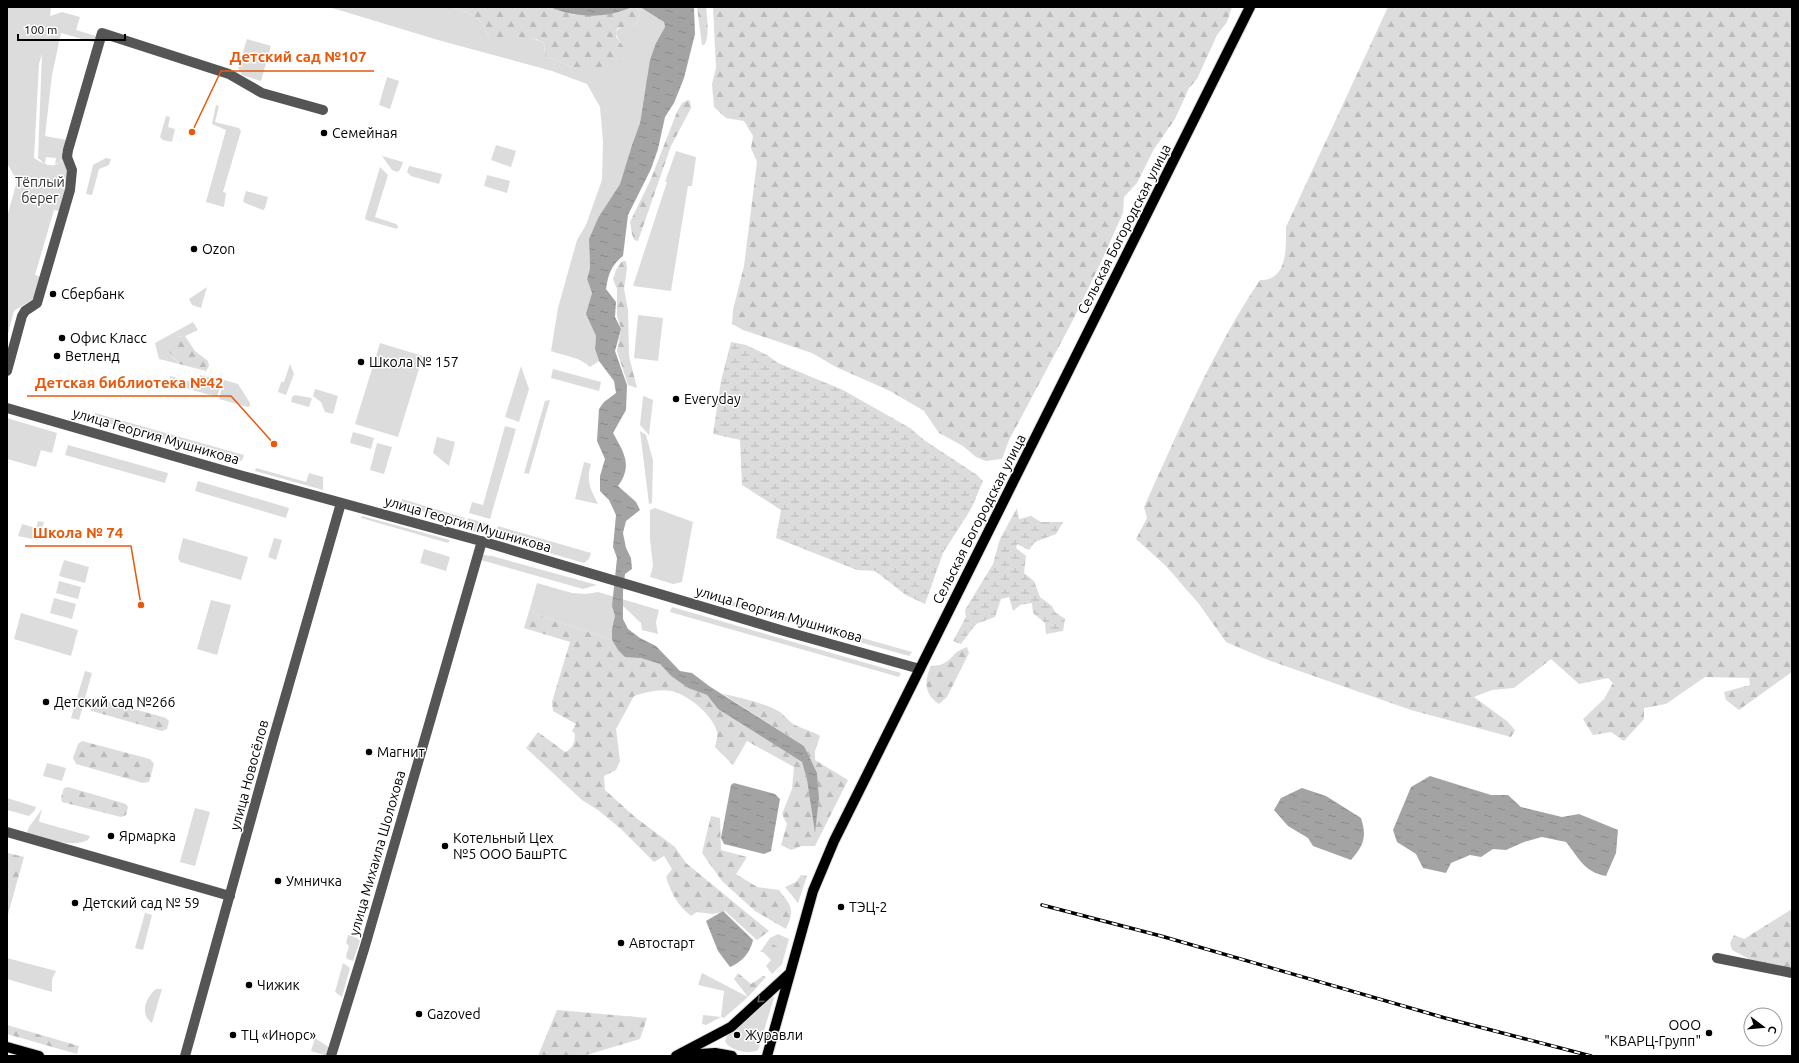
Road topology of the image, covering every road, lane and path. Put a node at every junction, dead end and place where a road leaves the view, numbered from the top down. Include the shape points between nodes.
1 (1250, 7) edge
2 (323, 110) dead end
3 (7, 371) edge
4 (7, 408) edge
5 (341, 503) junction
6 (482, 541) junction
7 (920, 669) junction
8 (7, 832) edge
9 (230, 896) junction
10 (1717, 958) dead end
11 (1792, 973) edge
12 (789, 974) junction
13 (7, 1046) edge
14 (39, 1056) edge
15 (185, 1056) edge
16 (331, 1056) edge
17 (679, 1056) edge
18 (732, 1056) edge
19 (767, 1056) edge

1 - 7 main road, Сельская Богородская улица
2 - 3 street via 262,93 228,74 102,33 68,150 72,170 70,190 37,304 25,311 22,316
4 - 5 street, улица Георгия Мушникова
5 - 6 street, улица Георгия Мушникова
5 - 9 street, улица Новосёлов
6 - 7 street, улица Георгия Мушникова via 784,632
6 - 16 street, улица Михаила Шолохова
7 - 12 main road, Сельская Богородская улица via 818,876
8 - 9 street
9 - 15 street, улица Новосёлов
10 - 11 street
12 -> 17 main road via 730,1027
12 - 19 main road, Сельская Богородская улица
13 - 14 main road
17 - 18 main road via 699,1053

